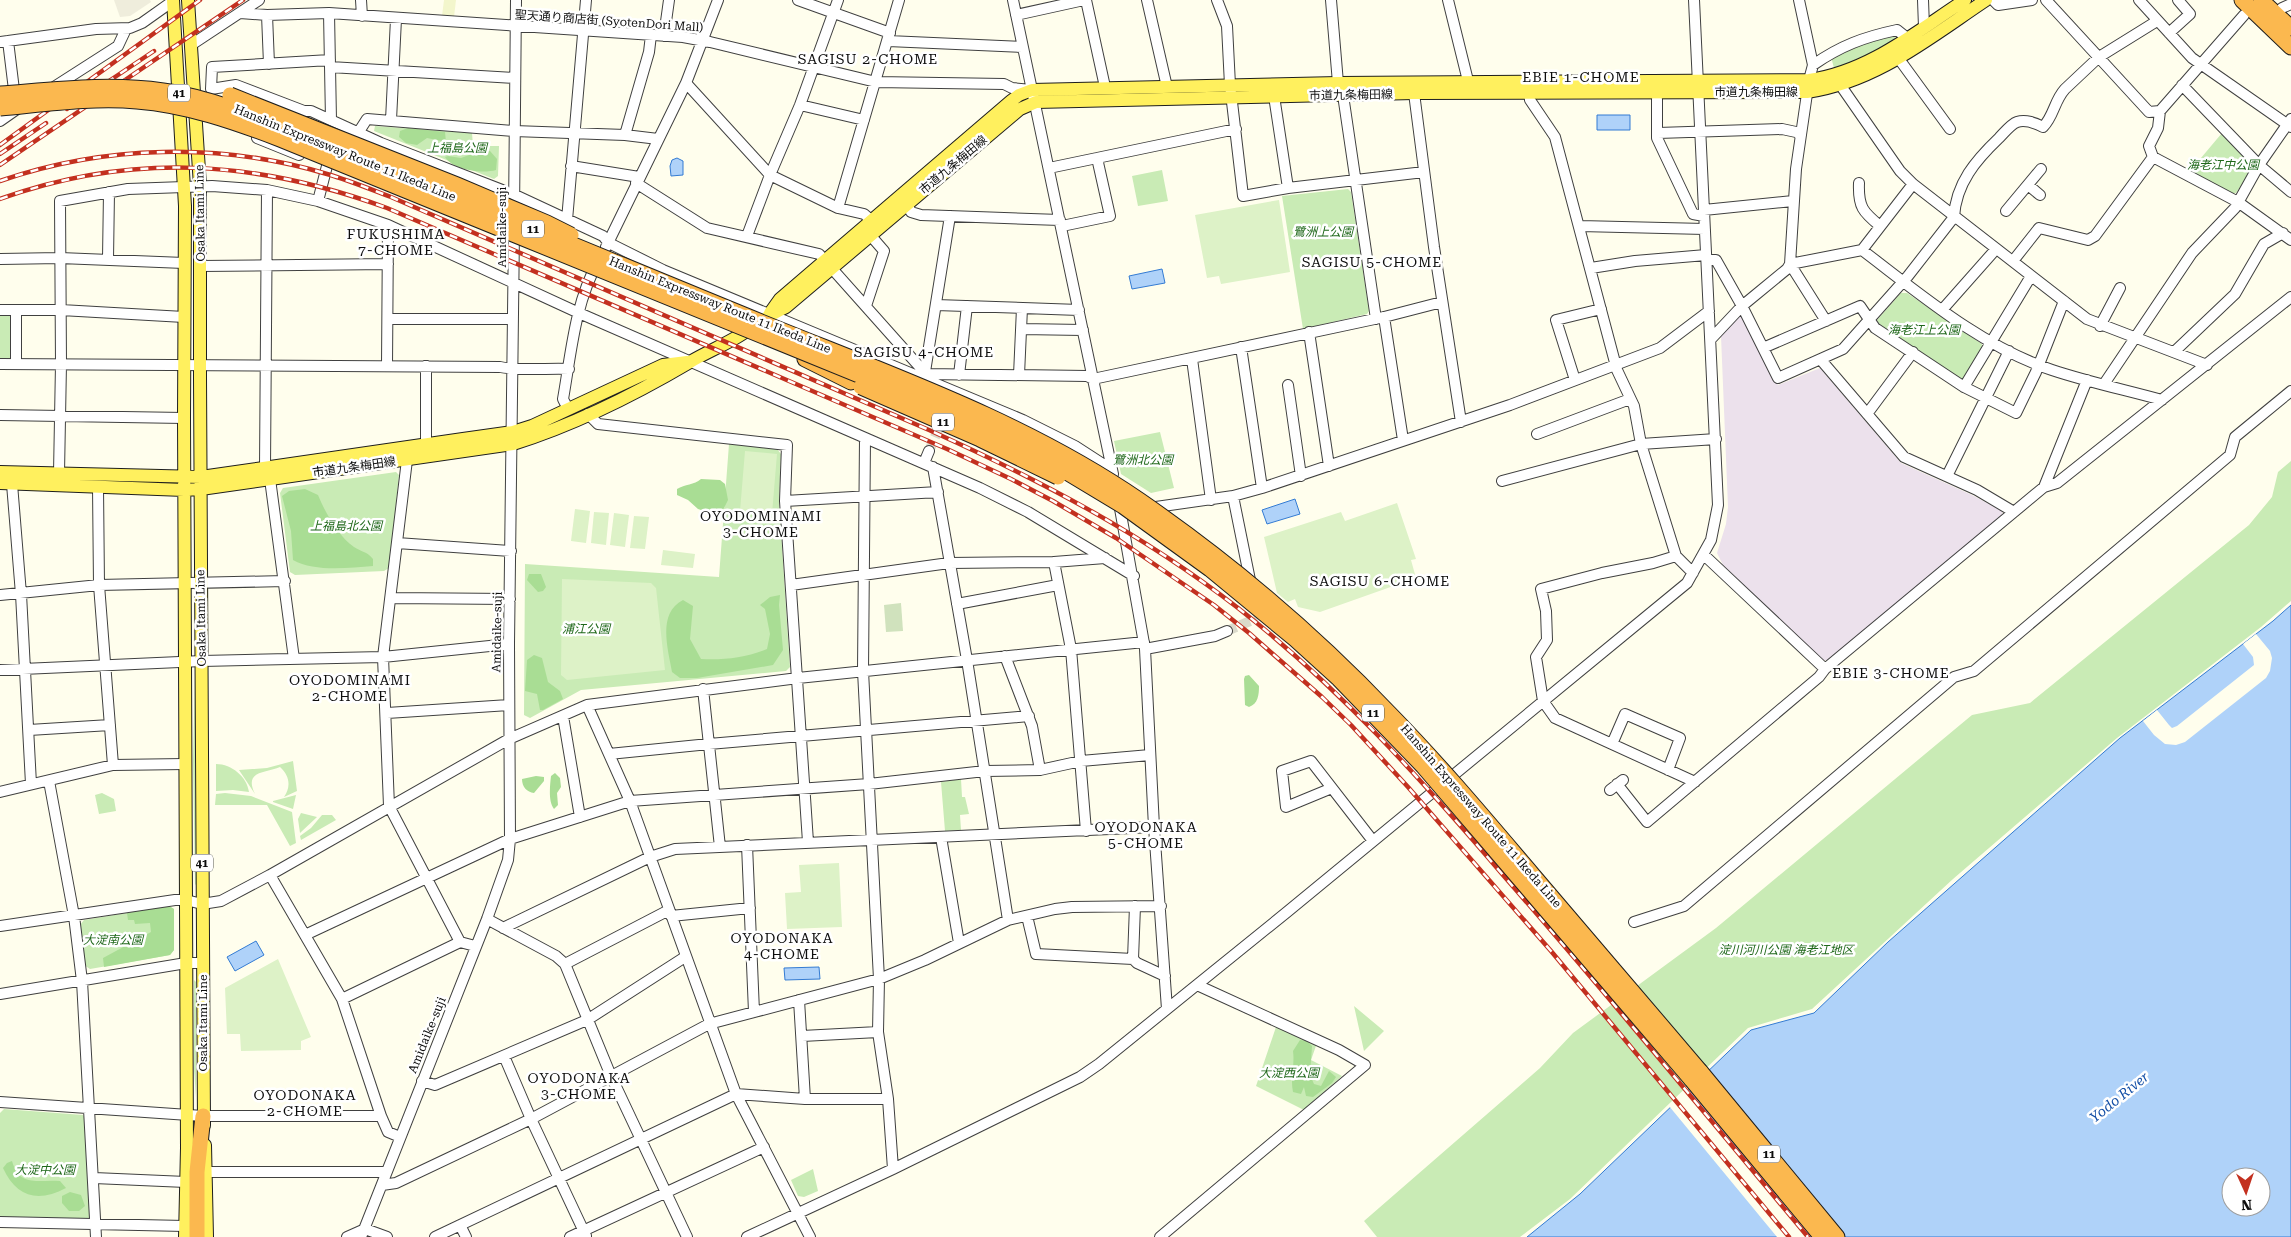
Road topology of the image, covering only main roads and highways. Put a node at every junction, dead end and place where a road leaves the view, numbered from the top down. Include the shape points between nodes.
1 (188, 0) edge
2 (1965, 0) edge
3 (1986, 0) edge
4 (2261, 0) edge
5 (173, 1) edge
6 (2243, 7) edge
7 (2291, 28) edge
8 (2291, 47) edge
9 (1808, 86) junction
10 (1698, 87) junction
11 (1470, 88) junction
12 (1340, 89) junction
13 (1231, 91) junction
14 (0, 94) edge
15 (230, 95) road end
16 (1034, 96) junction
17 (70, 102) junction
18 (0, 108) edge
19 (0, 116) edge
20 (828, 264) junction
21 (644, 274) junction
22 (747, 330) junction
23 (818, 335) road end
24 (690, 362) junction
25 (850, 382) junction
26 (513, 438) junction
27 (0, 472) edge
28 (268, 473) junction
29 (6, 483) edge
30 (201, 483) junction
31 (185, 484) junction
32 (1161, 533) junction
33 (203, 1116) junction
34 (185, 1231) edge
35 (198, 1237) edge
36 (208, 1237) edge
37 (1822, 1237) edge
38 (1837, 1237) edge

1 - 30 main road, Osaka Itami Line / 41 via 200,186
2 - 9 main road, 市道九条梅田線 via 1860,66
3 - 9 main road, 市道九条梅田線 via 1878,70 1841,86
4 - 7 highway
5 - 31 main road, Osaka Itami Line / 41 via 184,186
6 - 8 highway
9 - 10 main road, 市道九条梅田線
10 - 11 main road, 市道九条梅田線
10 - 11 main road, 市道九条梅田線 via 1529,93
11 - 12 main road, 市道九条梅田線
11 - 12 main road, 市道九条梅田線 via 1414,93
12 - 13 main road, 市道九条梅田線
12 - 13 main road, 市道九条梅田線 via 1274,96
13 - 16 main road, 市道九条梅田線
13 - 16 main road, 市道九条梅田線 via 1105,87
14 - 21 highway, Hanshin Expressway Route 11 Ikeda Line / 11, bridge via 110,87 192,96 248,113
15 - 21 highway, 11, bridge via 547,222
16 - 20 main road, 市道九条梅田線 via 870,236
16 - 20 main road, 市道九条梅田線 via 1019,95 1011,101 871,220
17 - 18 highway, Hanshin Expressway Route 11 Ikeda Line / 11, bridge
17 - 19 highway, 11, bridge
17 - 32 highway, Hanshin Expressway Route 11 Ikeda Line / 11, bridge via 108,100 163,104 218,116 280,139 930,404 1084,480
20 - 22 main road, 市道九条梅田線 via 780,299 768,315
21 - 38 highway, Hanshin Expressway Route 11 Ikeda Line / 11, bridge via 934,392 1048,446 1139,500 1225,565 1341,664 1432,758 1700,1071
22 - 24 main road, 市道九条梅田線
22 - 25 highway, 11
23 - 25 highway via 822,355
24 - 26 main road, 市道九条梅田線 via 663,365
24 - 26 main road, 市道九条梅田線 via 666,378 537,436
25 - 32 highway, 11, bridge via 1034,465
26 - 28 main road, 市道九条梅田線 via 426,445
26 - 28 main road, 市道九条梅田線 via 407,460
27 - 31 main road, 市道九条梅田線 via 59,473
28 - 30 main road, 市道九条梅田線
29 - 31 main road, 市道九条梅田線 via 98,487
30 - 31 main road, 市道九条梅田線
30 - 33 main road, Osaka Itami Line / 41
31 - 34 main road, Osaka Itami Line / 41
32 - 37 highway, Hanshin Expressway Route 11 Ikeda Line / 11, bridge via 1295,639 1380,720 1692,1078
33 - 35 highway via 197,1172
33 - 36 main road, Osaka Itami Line / 41

